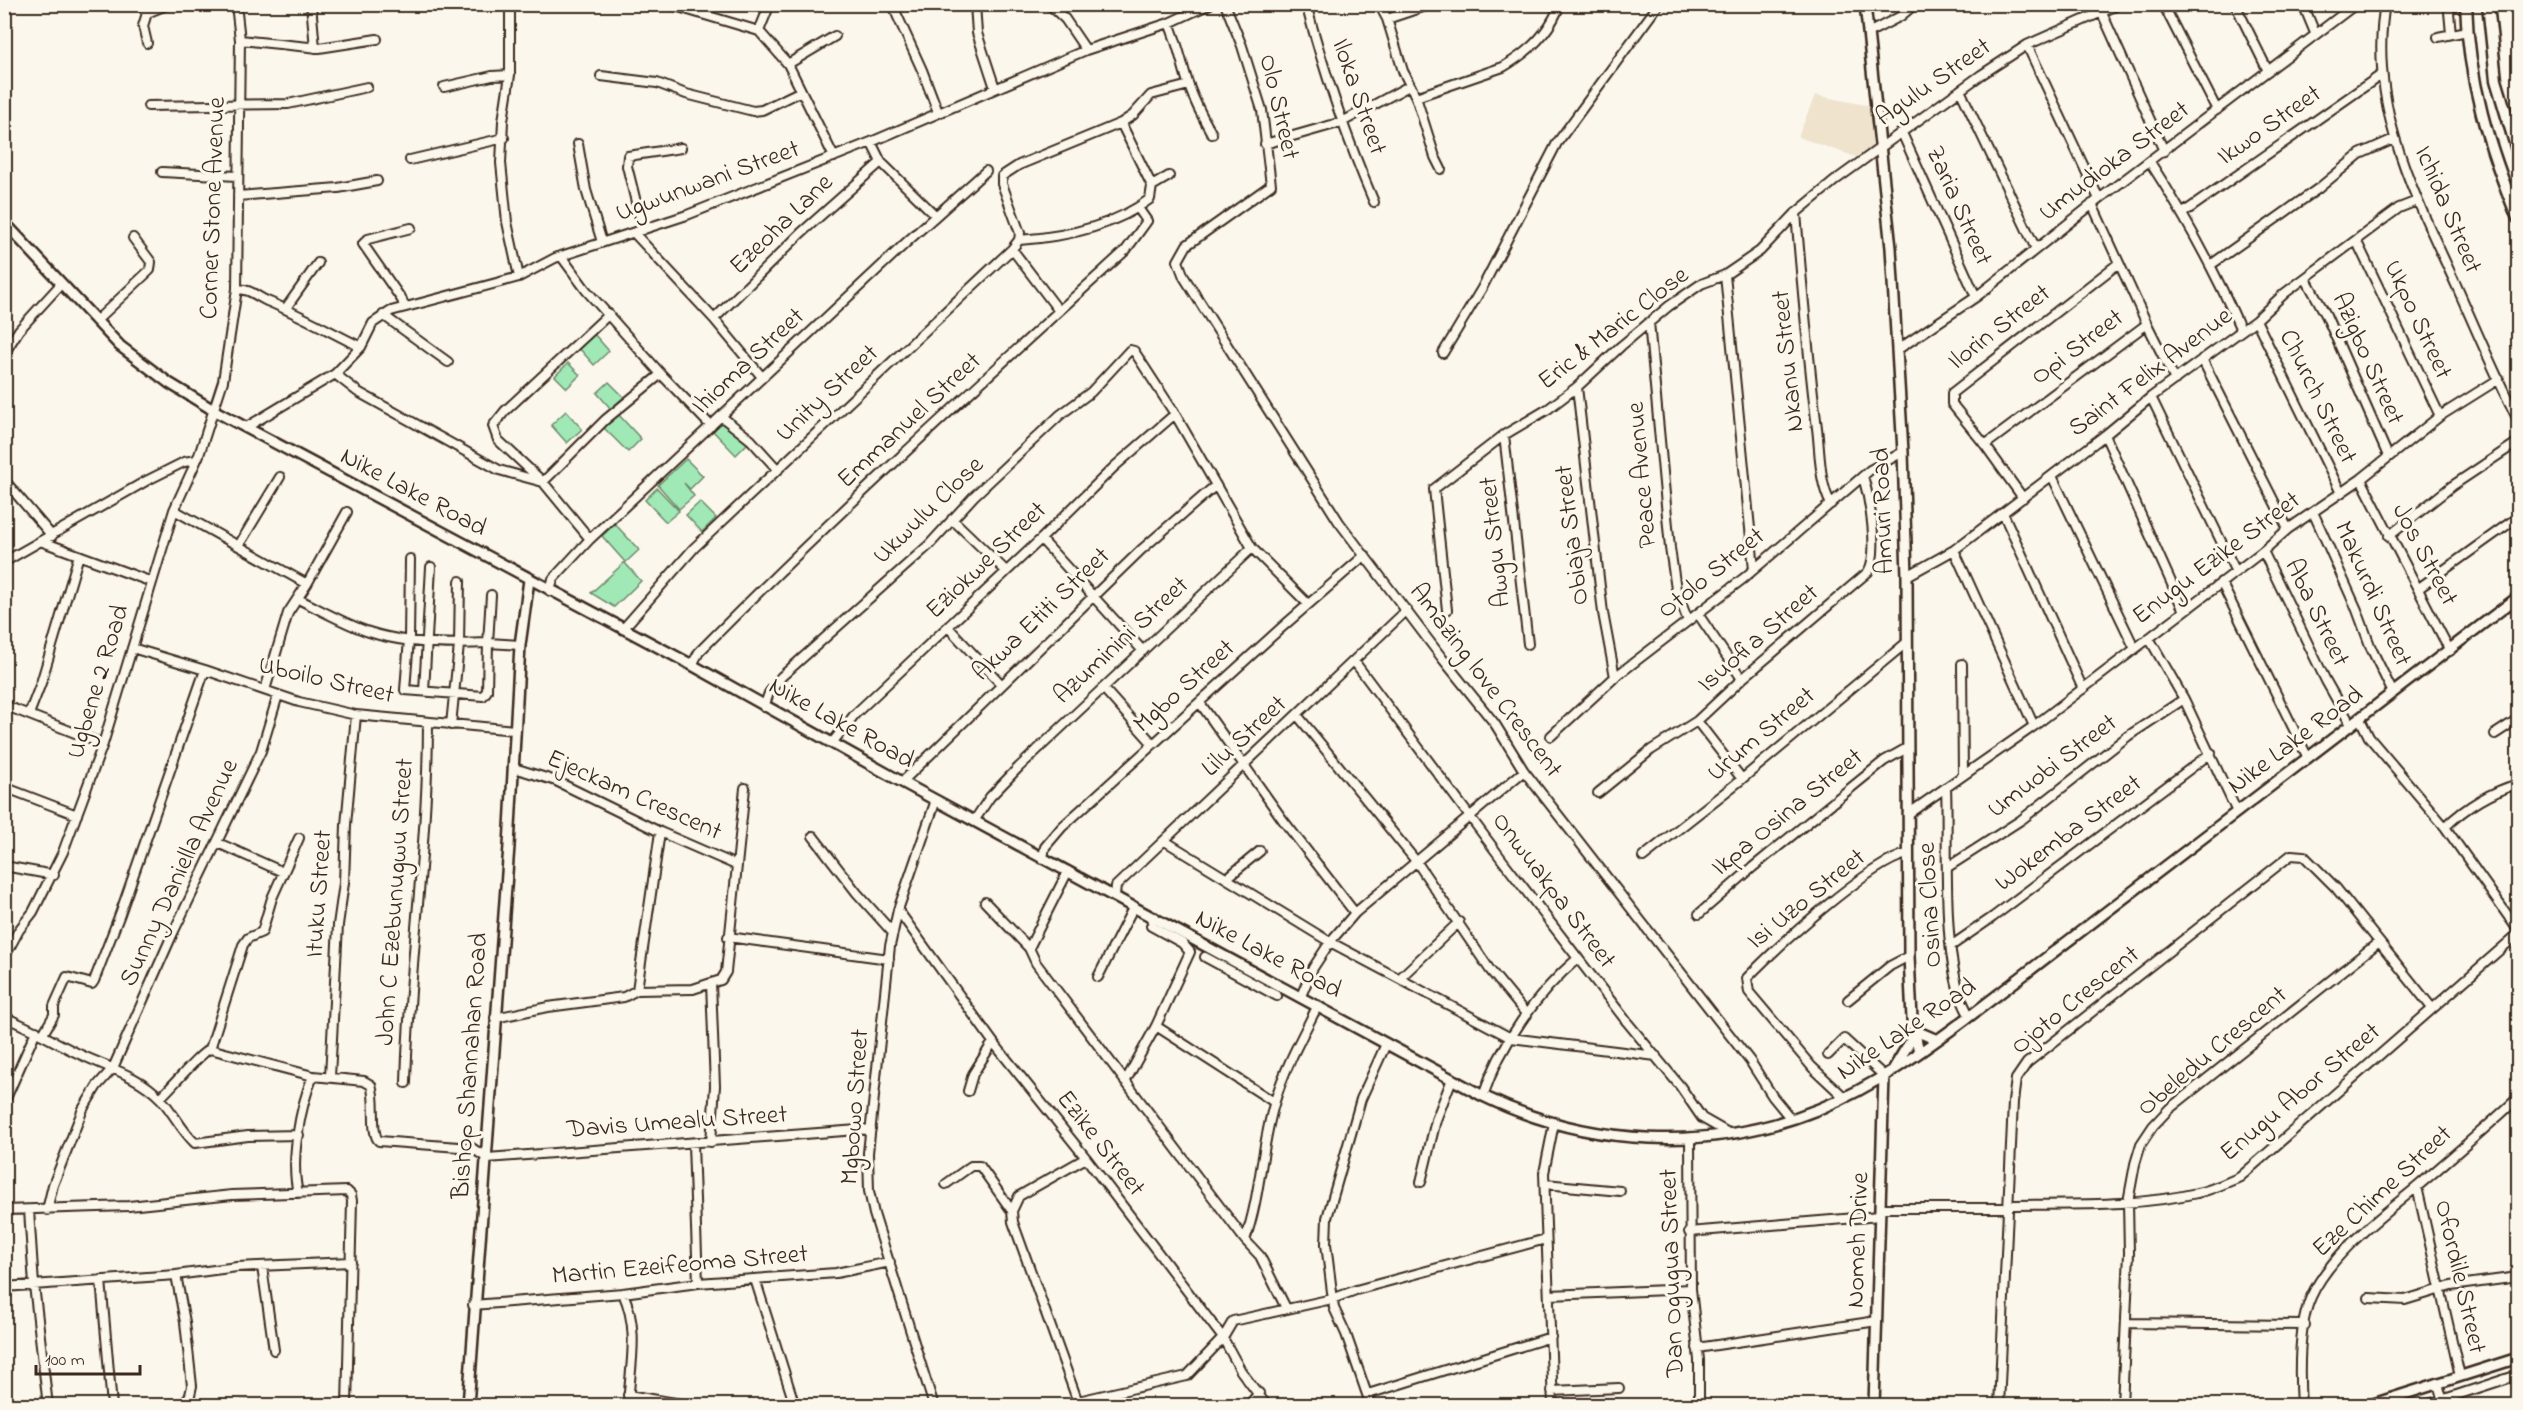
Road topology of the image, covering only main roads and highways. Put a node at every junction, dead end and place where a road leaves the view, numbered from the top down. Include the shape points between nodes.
1 (1865, 4) edge
2 (2466, 4) edge
3 (2488, 4) edge
4 (2518, 153) edge
5 (2518, 218) edge
6 (4, 222) edge
7 (529, 579) junction
8 (2518, 597) edge
9 (1913, 1036) junction
10 (1937, 1040) junction
11 (1916, 1055) junction
12 (1893, 1070) junction
13 (1884, 1076) junction
14 (2518, 1358) edge
15 (468, 1406) edge
16 (1875, 1406) edge
17 (2367, 1406) edge

1 - 9 main road, Amuri Road via 1881,145 1903,452
2 - 5 highway via 2474,88 2485,132
3 - 4 highway via 2496,80
6 - 7 main road, Nike Lake Road via 120,346 170,383 245,428
7 - 13 main road, Nike Lake Road via 1386,1044 1523,1114 1624,1137 1690,1139 1791,1119
7 - 15 main road, Bishop Shannahan Road via 520,645
8 - 10 main road, Nike Lake Road
9 - 10 main road
9 - 11 main road, Amuri Road
9 - 12 main road
10 - 11 main road, Nike Lake Road
11 - 12 main road, Nike Lake Road
12 - 13 main road, Nike Lake Road
13 - 16 main road, Nomeh Drive
14 - 17 main road

